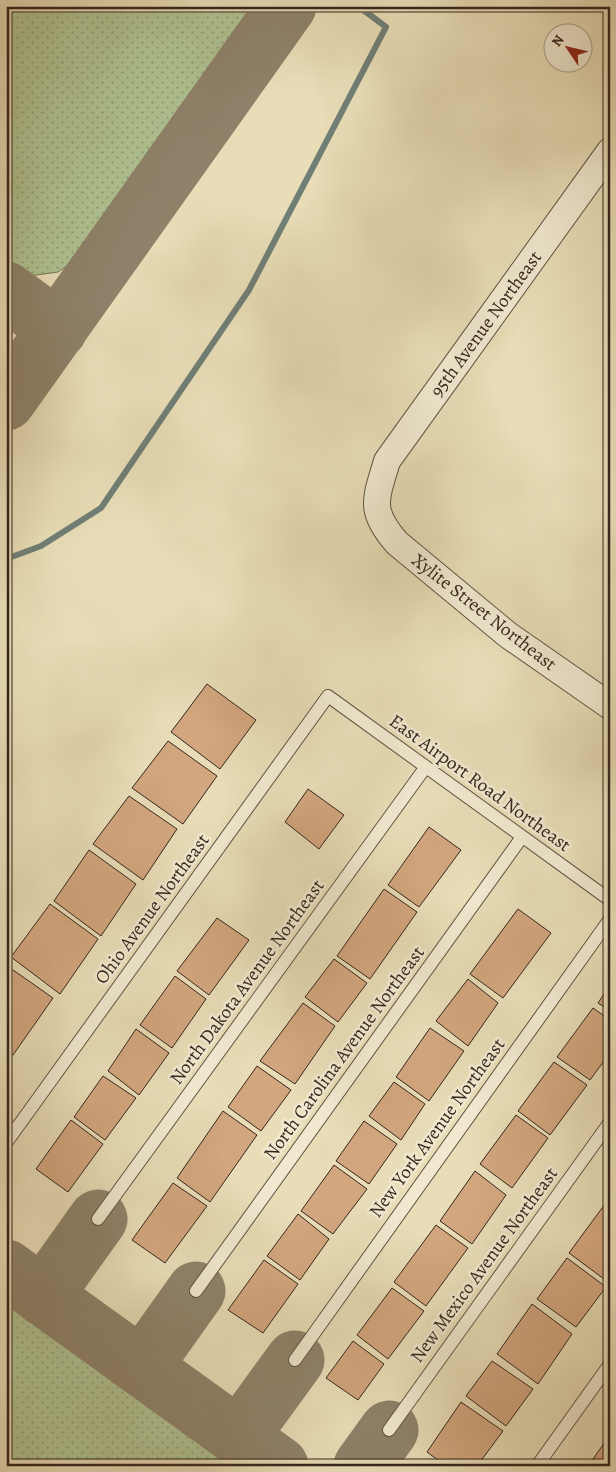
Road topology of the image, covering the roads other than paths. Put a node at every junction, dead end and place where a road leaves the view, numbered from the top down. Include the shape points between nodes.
1 (610, 151) edge
2 (375, 503) joint
3 (328, 696) joint
4 (610, 706) edge
5 (425, 768) junction
6 (522, 837) junction
7 (610, 900) edge
8 (610, 919) edge
9 (610, 1122) edge
10 (6, 1143) edge
11 (98, 1219) dead end
12 (196, 1291) dead end
13 (295, 1360) dead end
14 (610, 1364) edge
15 (389, 1430) dead end
16 (537, 1466) edge

1 - 2 street, 95th Avenue Northeast via 387,461
2 - 4 street, Xylite Street Northeast via 383,526 397,543 508,635
3 - 5 lane, East Airport Road Northeast
3 - 10 lane, Ohio Avenue Northeast
5 - 6 lane, East Airport Road Northeast
5 - 11 lane, North Dakota Avenue Northeast
6 - 7 lane, East Airport Road Northeast
6 - 12 lane, North Carolina Avenue Northeast
8 - 13 lane, New York Avenue Northeast
9 - 15 lane, New Mexico Avenue Northeast
14 - 16 lane

